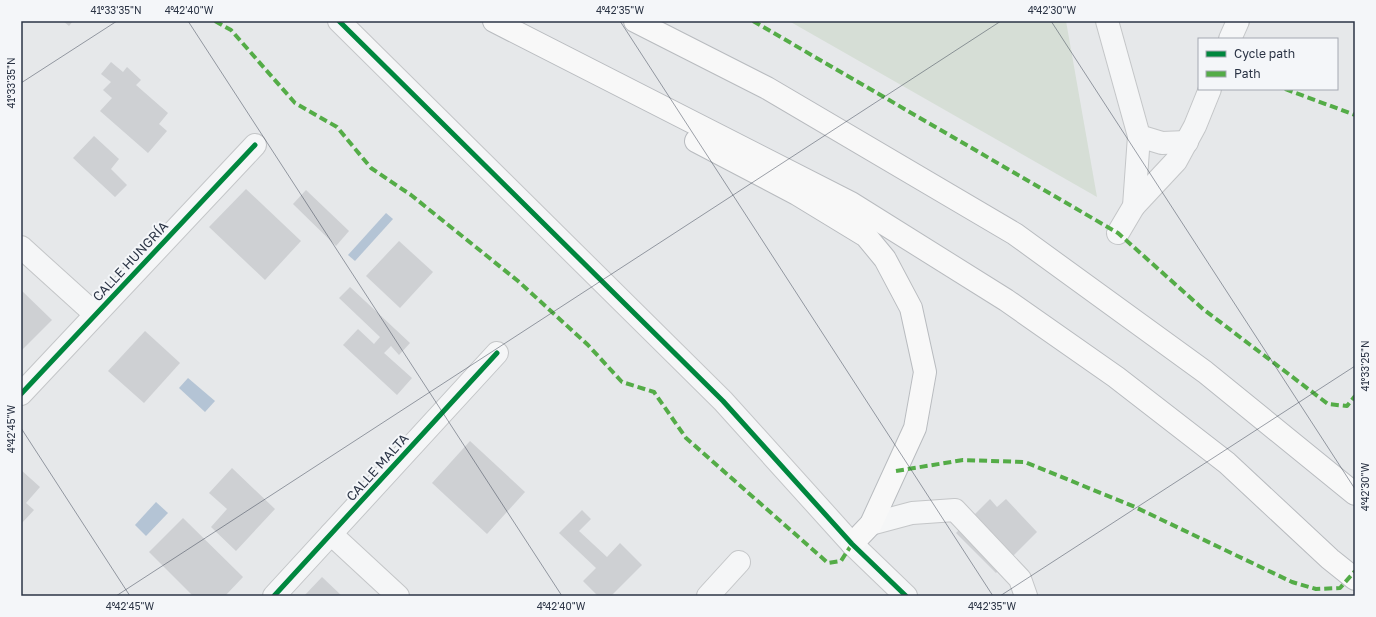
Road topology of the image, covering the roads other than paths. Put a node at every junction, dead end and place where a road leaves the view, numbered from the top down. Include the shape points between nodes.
1 (340, 21) edge
2 (476, 21) edge
3 (494, 21) edge
4 (635, 21) edge
5 (1106, 21) edge
6 (1238, 21) edge
7 (1230, 38) edge
8 (1210, 90) edge
9 (1139, 136) junction
10 (1187, 142) junction
11 (255, 145) dead end
12 (1134, 206) junction
13 (1118, 233) dead end
14 (21, 247) edge
15 (95, 314) junction
16 (497, 353) dead end
17 (21, 394) edge
18 (1355, 494) edge
19 (871, 524) junction
20 (331, 534) junction
21 (852, 544) junction
22 (739, 562) dead end
23 (1355, 579) edge
24 (274, 596) edge
25 (398, 596) edge
26 (708, 596) edge
27 (906, 596) edge
28 (1026, 596) edge

1 - 21 street via 723,401
2 - 19 highway via 542,61 797,194 866,236 885,259 911,308 925,372 916,428
3 - 23 highway via 851,203 1006,300 1116,377 1227,463
4 - 18 highway via 767,88 1015,234 1204,372
5 - 9 street
6 - 7 street
8 - 10 street
9 - 10 street via 1162,143
9 - 12 street
10 - 12 street via 1176,161
11 - 15 street, CALLE HUNGRÍA
12 - 13 street
14 - 15 street
15 - 17 street, CALLE HUNGRÍA
16 - 20 street, CALLE MALTA
19 - 21 highway
19 - 28 street via 912,513 955,510 1020,579
20 - 24 street, CALLE MALTA
20 - 25 street
21 - 27 street
22 - 26 street

